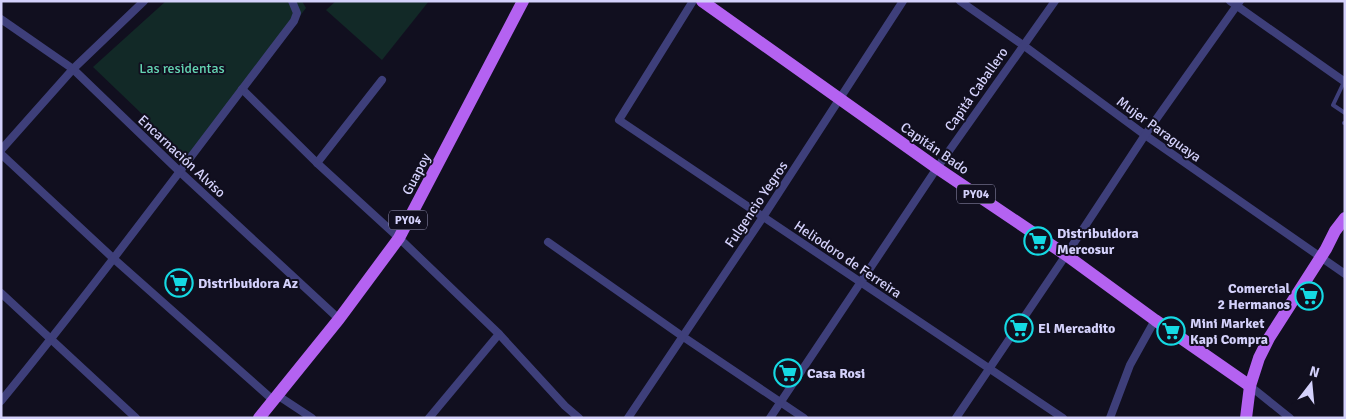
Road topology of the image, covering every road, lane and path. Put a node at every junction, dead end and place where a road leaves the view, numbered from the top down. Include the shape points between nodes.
1 (144, 1) edge
2 (292, 1) edge
3 (523, 1) edge
4 (693, 1) edge
5 (702, 1) edge
6 (903, 1) edge
7 (960, 1) edge
8 (1055, 1) edge
9 (1235, 3) edge
10 (1, 19) edge
11 (1023, 45) junction
12 (73, 69) junction
13 (382, 80) dead end
14 (1345, 82) edge
15 (242, 89) junction
16 (841, 98) junction
17 (1345, 113) edge
18 (1146, 135) junction
19 (1, 150) edge
20 (1, 154) edge
21 (317, 163) junction
22 (937, 168) junction
23 (179, 171) junction
24 (763, 217) junction
25 (1345, 218) edge
26 (1345, 230) edge
27 (399, 238) junction
28 (548, 242) dead end
29 (1323, 253) junction
30 (1066, 255) junction
31 (114, 258) junction
32 (1345, 274) edge
33 (860, 282) junction
34 (1, 293) edge
35 (339, 318) junction
36 (1155, 320) junction
37 (499, 334) junction
38 (682, 336) junction
39 (52, 339) junction
40 (989, 368) junction
41 (1250, 386) junction
42 (275, 397) junction
43 (1, 401) edge
44 (780, 402) junction
45 (136, 418) edge
46 (259, 418) edge
47 (312, 418) edge
48 (428, 418) edge
49 (579, 418) edge
50 (628, 418) edge
51 (770, 418) edge
52 (804, 418) edge
53 (956, 418) edge
54 (1063, 418) edge
55 (1110, 418) edge
56 (1246, 418) edge
57 (1290, 418) edge

1 - 12 street
2 - 15 street via 298,13 294,21
3 - 27 main road, Guapoy / PY04
4 - 24 street, Heliodoro de Ferreira via 619,120
5 - 16 main road, Capitán Bado / PY04
6 - 16 street, Fulgencio Yegros
7 - 11 street, Mujer Paraguaya
8 - 11 street, Capitá Caballero
9 - 14 street
9 - 18 street
10 - 12 street, Encarnación Alviso
11 - 18 street, Mujer Paraguaya
11 - 22 street, Capitá Caballero
12 - 19 street
12 - 23 street, Encarnación Alviso
13 - 21 street
14 - 17 lane via 1334,105
15 - 21 street
15 - 23 street
16 - 22 main road, Capitán Bado / PY04
16 - 24 street, Fulgencio Yegros
18 - 29 street, Mujer Paraguaya
18 - 30 street
20 - 31 street
21 - 27 street
22 - 30 main road, Capitán Bado / PY04
22 - 33 street, Capitá Caballero
23 - 31 street
23 - 35 street, Encarnación Alviso
24 - 33 street, Heliodoro de Ferreira
24 - 38 street, Fulgencio Yegros
25 - 29 main road
26 - 29 main road
27 - 35 main road, Guapoy / PY04
27 - 37 street
28 - 38 street
29 - 32 street, Mujer Paraguaya
29 - 41 main road via 1269,338
30 - 36 main road, Capitán Bado / PY04
30 - 40 street
31 - 39 street
31 - 42 street
33 - 40 street, Heliodoro de Ferreira
33 - 44 street, Capitá Caballero
34 - 39 street
35 - 42 main road, Guapoy / PY04
36 - 41 main road, Capitán Bado / PY04
36 - 55 street via 1130,365
37 - 48 street
37 - 49 street
38 - 44 street
38 - 50 street, Fulgencio Yegros
39 - 43 street
39 - 45 street
40 - 53 street
40 - 54 street, Heliodoro de Ferreira
41 - 56 main road
41 - 57 street
42 - 46 main road, Guapoy / PY04
42 - 47 street
44 - 51 street, Capitá Caballero
44 - 52 street

